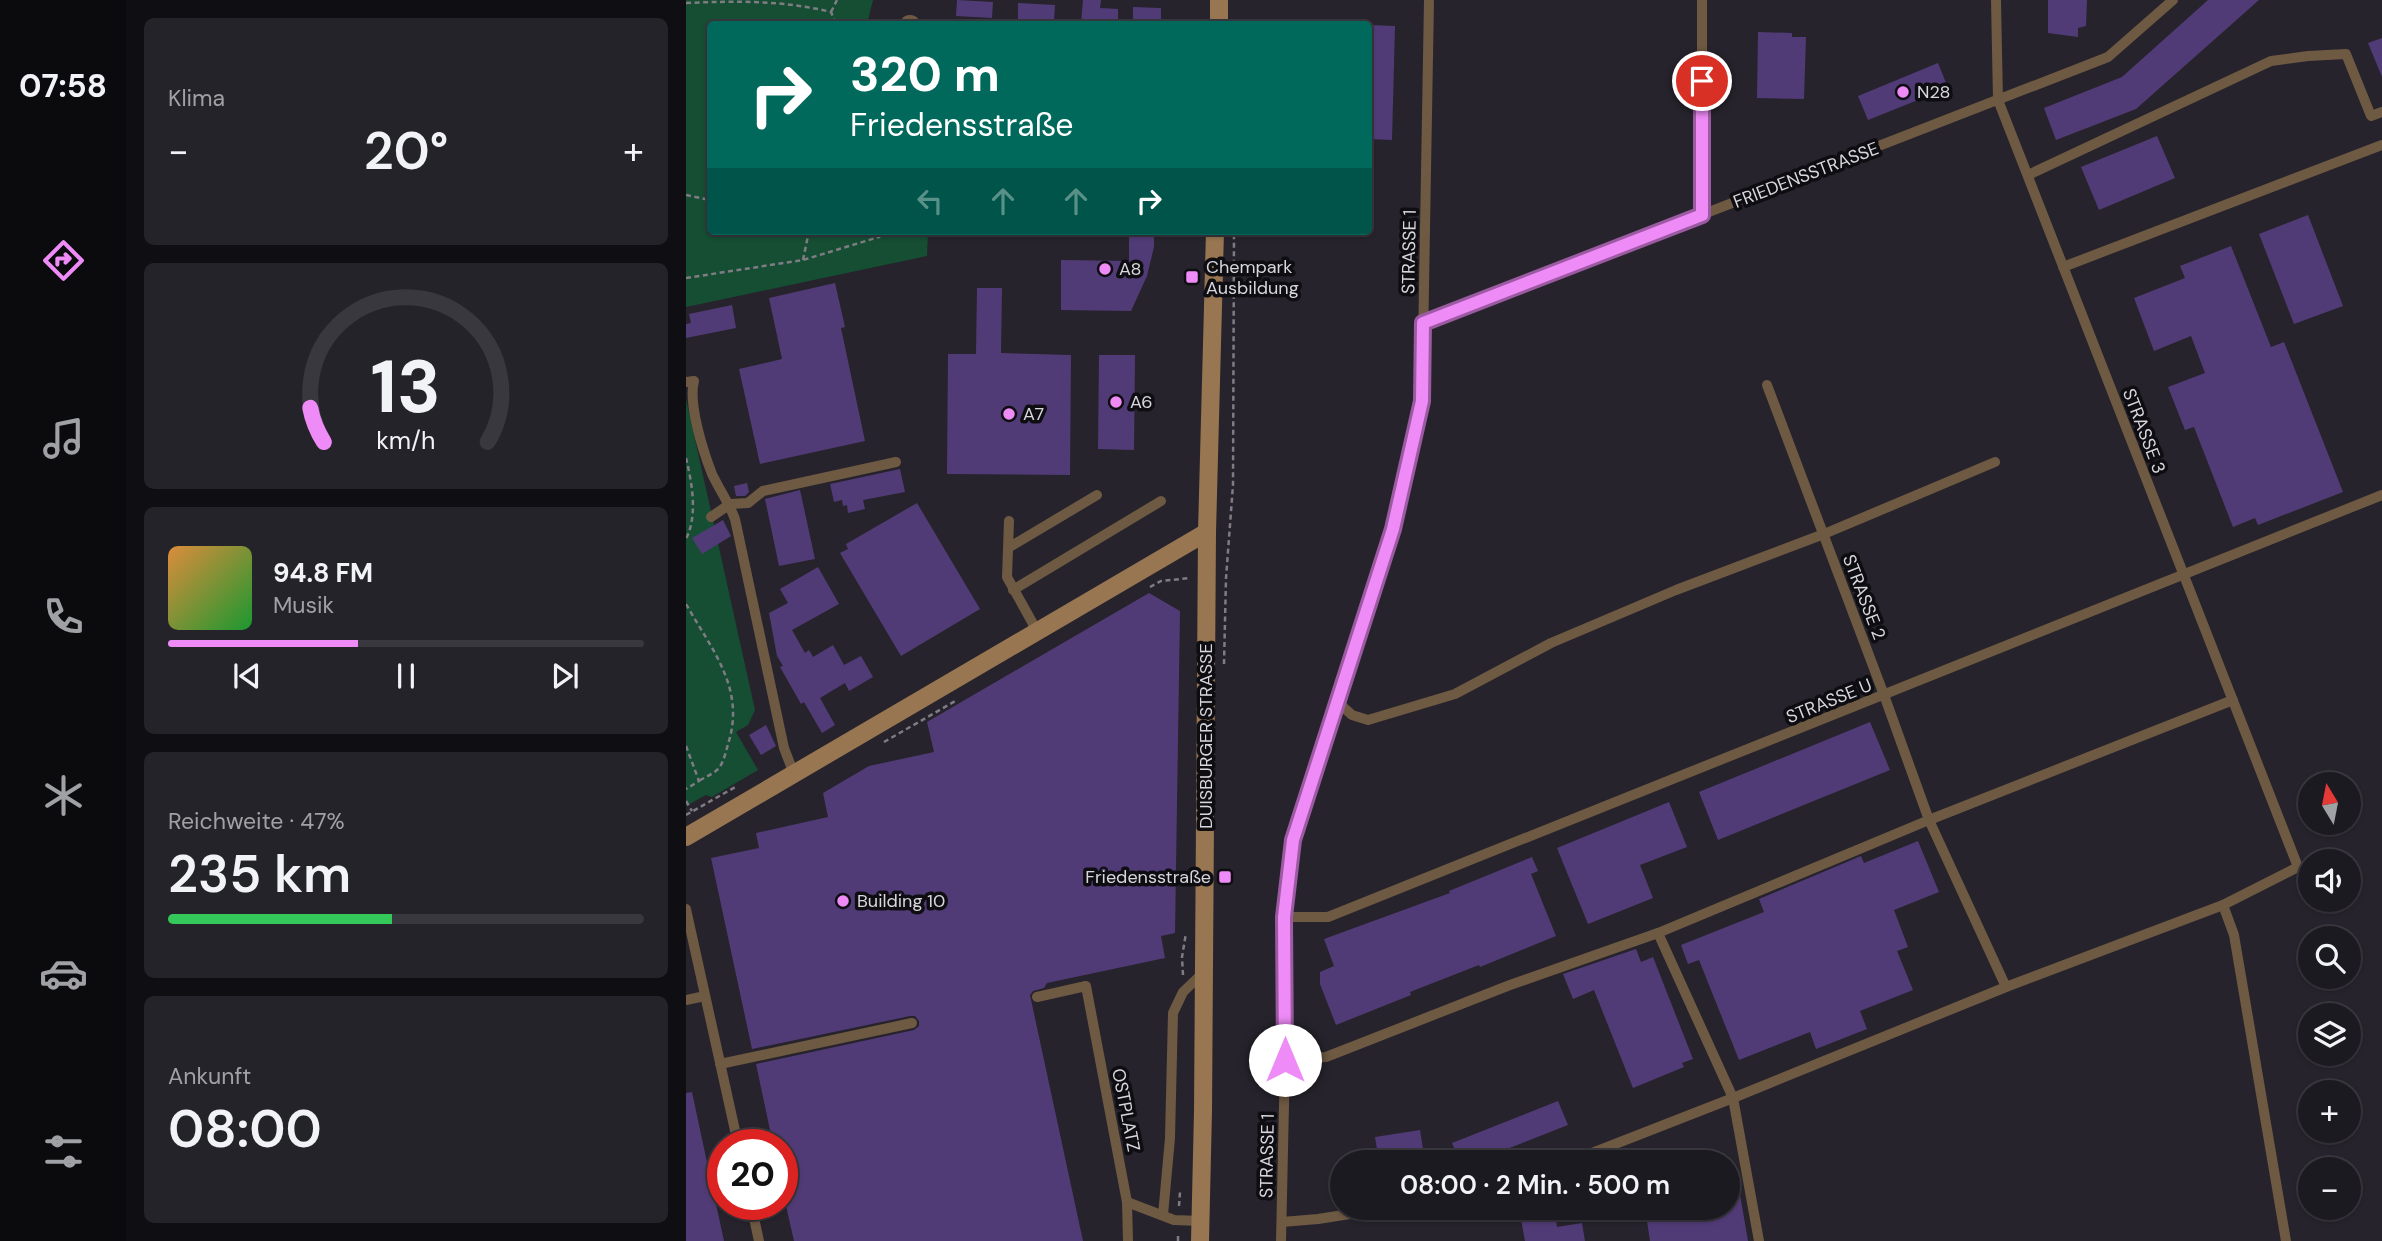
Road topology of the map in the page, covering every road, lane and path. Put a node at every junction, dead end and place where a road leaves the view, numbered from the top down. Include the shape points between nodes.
1 (837, 0) edge
2 (1219, 0) edge
3 (1429, 0) edge
4 (1702, 0) edge
5 (1996, 0) edge
6 (2173, 0) edge
7 (686, 3) edge
8 (831, 12) junction
9 (835, 21) edge
10 (1219, 21) edge
11 (1998, 100) junction
12 (2382, 112) edge
13 (2382, 145) edge
14 (2028, 175) junction
15 (686, 195) edge
16 (707, 199) edge
17 (1702, 215) junction
18 (809, 235) edge
19 (881, 235) edge
20 (1215, 235) edge
21 (1234, 235) edge
22 (803, 260) junction
23 (2063, 268) junction
24 (686, 278) edge
25 (1423, 323) junction
26 (686, 382) edge
27 (1767, 385) dead end
28 (686, 458) edge
29 (895, 462) dead end
30 (1995, 462) dead end
31 (1097, 495) dead end
32 (2382, 495) edge
33 (1161, 501) dead end
34 (730, 504) junction
35 (711, 517) dead end
36 (1009, 521) dead end
37 (1207, 532) junction
38 (1824, 534) junction
39 (686, 539) edge
40 (1007, 548) junction
41 (2183, 574) junction
42 (1226, 578) dead end
43 (1013, 590) junction
44 (686, 604) edge
45 (1037, 631) junction
46 (1884, 695) junction
47 (1338, 697) junction
48 (2233, 701) junction
49 (686, 747) edge
50 (794, 774) junction
51 (699, 781) junction
52 (686, 789) edge
53 (686, 800) edge
54 (692, 811) dead end
55 (1929, 820) junction
56 (686, 837) edge
57 (2223, 905) junction
58 (686, 909) edge
59 (1284, 917) junction
60 (1658, 933) junction
61 (1204, 972) junction
62 (2006, 987) junction
63 (705, 996) junction
64 (1037, 997) dead end
65 (686, 1000) edge
66 (912, 1023) dead end
67 (1285, 1060) junction
68 (720, 1064) junction
69 (1733, 1098) junction
70 (735, 1129) edge
71 (1600, 1150) edge
72 (1127, 1202) junction
73 (1163, 1215) junction
74 (1330, 1217) edge
75 (754, 1220) edge
76 (1200, 1221) junction
77 (1282, 1222) junction
78 (759, 1241) edge
79 (1128, 1241) edge
80 (1200, 1241) edge
81 (1281, 1241) edge
82 (1759, 1241) edge
83 (2287, 1241) edge

1 - 8 path
2 - 10 main road
3 - 25 lane, STRASSE 1
4 - 17 lane
5 - 11 lane, STRASSE 3
6 - 11 lane, FRIEDENSSTRASSE via 2108,57
7 - 8 path via 798,4
8 - 9 path
11 - 14 lane, STRASSE 3
11 - 17 lane, FRIEDENSSTRASSE
12 - 14 lane via 2371,116 2346,54 2272,61
13 - 23 lane
14 - 23 lane, STRASSE 3
15 - 16 path
17 - 25 lane, FRIEDENSSTRASSE
18 - 22 path
19 - 22 path
20 - 37 main road, DUISBURGER STRASSE
21 - 42 path via 1233,485
22 - 24 path
23 - 41 lane, STRASSE 3
25 - 47 lane, STRASSE 1 via 1422,401 1393,529
26 - 34 lane via 694,381 691,393 704,448
27 - 38 lane, STRASSE 2
28 - 39 path via 692,491 691,528
29 - 34 lane via 764,491 748,503
30 - 38 lane
31 - 40 lane
32 - 41 lane, STRASSE U
33 - 43 lane
34 - 35 lane
34 - 50 lane via 784,748
36 - 40 lane
37 - 45 main road
37 - 61 main road, DUISBURGER STRASSE
38 - 46 lane, STRASSE 2
38 - 47 lane via 1551,643 1455,694 1368,720 1352,715
40 - 43 lane via 1007,577
41 - 46 lane, STRASSE U
41 - 48 lane, STRASSE 3
43 - 45 lane
44 - 51 path via 727,677 734,701 733,730 726,751 718,769
45 - 50 main road
46 - 55 lane, STRASSE 2
46 - 59 lane, STRASSE U via 1328,918
47 - 59 lane, STRASSE 1 via 1293,840
48 - 55 lane
48 - 57 lane, STRASSE 3 via 2298,867
49 - 51 path
50 - 56 main road
51 - 52 path
53 - 54 path
55 - 60 lane
55 - 62 lane, STRASSE 2
57 - 62 lane
57 - 83 lane via 2234,935
58 - 63 lane
59 - 67 lane, STRASSE 1
60 - 67 lane via 1326,1057
60 - 69 lane
61 - 73 lane via 1183,992 1173,1013
61 - 76 main road, DUISBURGER STRASSE
62 - 69 lane
63 - 65 lane
63 - 68 lane
64 - 72 lane, OSTPLATZ via 1086,986
66 - 68 lane
67 - 77 lane, STRASSE 1
68 - 70 lane
69 - 71 lane
69 - 82 lane
72 - 73 lane
72 - 79 lane, OSTPLATZ
73 - 76 lane
74 - 77 lane
75 - 78 lane
76 - 80 main road, DUISBURGER STRASSE
77 - 81 lane, STRASSE 1

